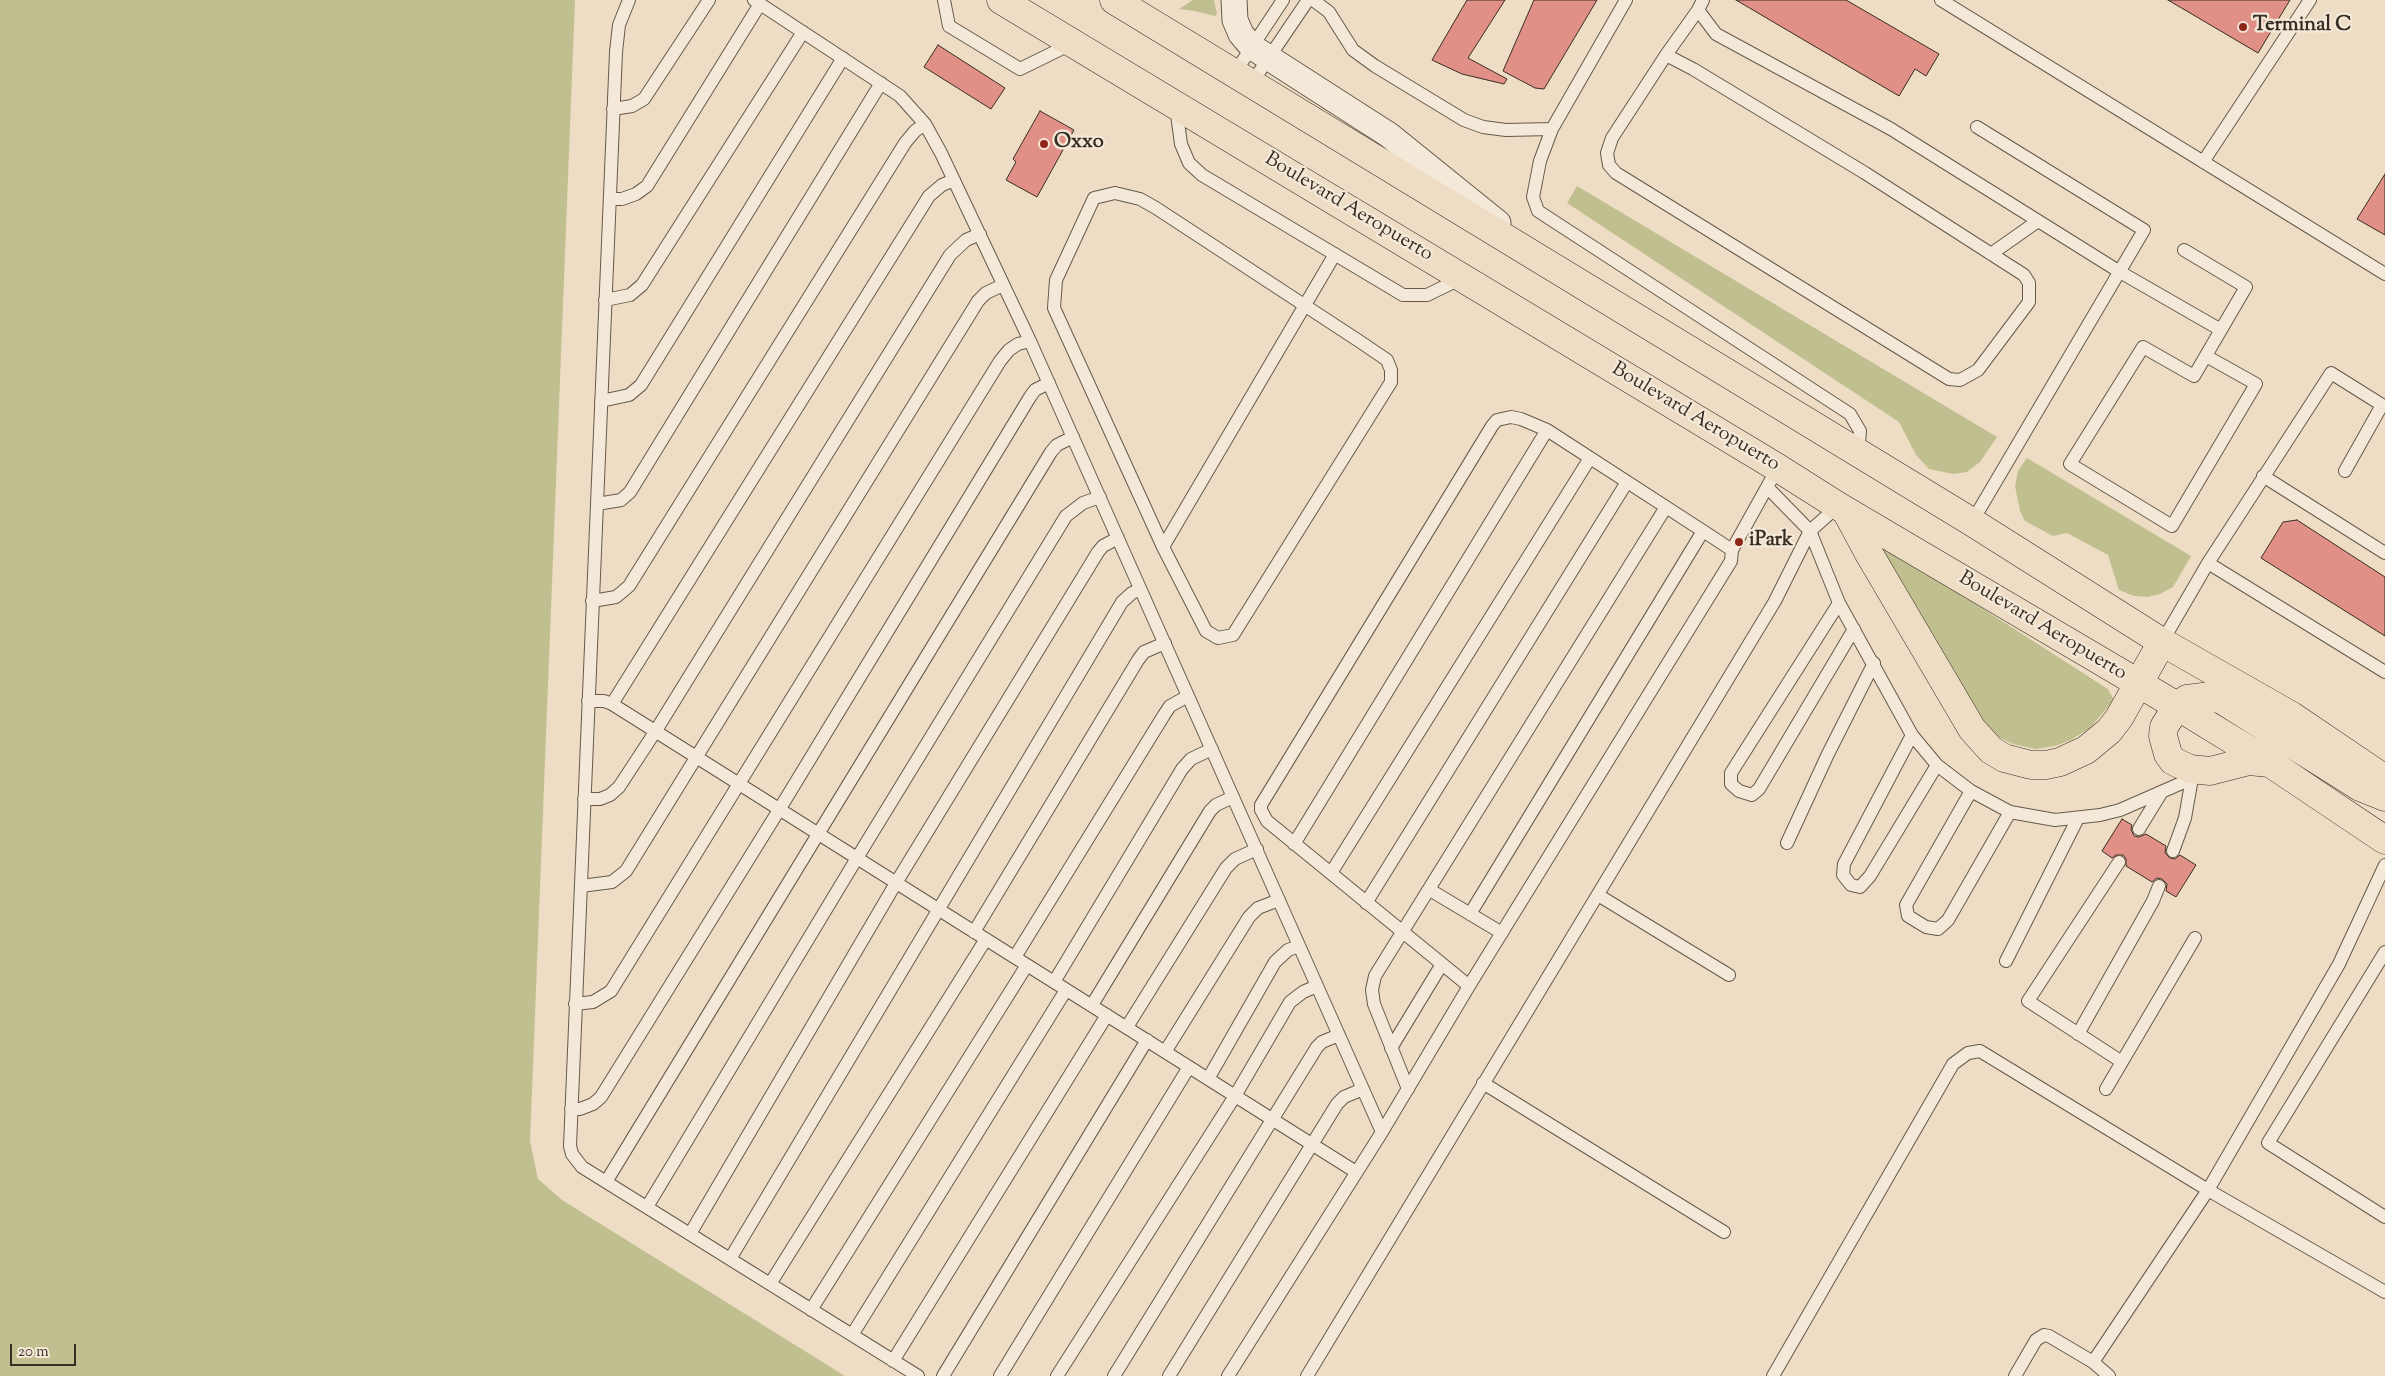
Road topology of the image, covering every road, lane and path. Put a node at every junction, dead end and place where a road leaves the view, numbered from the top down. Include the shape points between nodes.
1 (629, 0) edge
2 (709, 0) edge
3 (944, 0) edge
4 (1001, 0) edge
5 (1114, 0) edge
6 (1234, 0) edge
7 (1283, 0) edge
8 (1308, 0) edge
9 (1313, 0) edge
10 (1626, 0) edge
11 (1941, 0) edge
12 (2310, 0) edge
13 (756, 2) edge
14 (1700, 5) edge
15 (803, 32) junction
16 (1073, 43) junction
17 (1260, 52) junction
18 (1666, 55) junction
19 (843, 58) junction
20 (1242, 79) junction
21 (882, 83) junction
22 (1176, 105) junction
23 (613, 109) junction
24 (925, 124) junction
25 (1977, 127) dead end
26 (1552, 130) junction
27 (2203, 162) junction
28 (954, 180) junction
29 (610, 199) junction
30 (2038, 221) junction
31 (980, 234) junction
32 (2184, 250) dead end
33 (1335, 254) junction
34 (1991, 254) junction
35 (1558, 271) junction
36 (2120, 272) junction
37 (2385, 274) edge
38 (1463, 278) junction
39 (1003, 285) junction
40 (605, 300) junction
41 (1305, 305) junction
42 (2221, 330) junction
43 (1030, 341) junction
44 (2206, 356) junction
45 (1048, 383) junction
46 (601, 401) junction
47 (1547, 430) junction
48 (1073, 437) junction
49 (1858, 453) junction
50 (1590, 458) junction
51 (2345, 471) dead end
52 (2262, 476) junction
53 (1773, 477) junction
54 (1627, 482) junction
55 (1100, 497) junction
56 (597, 504) junction
57 (1666, 507) junction
58 (1842, 508) junction
59 (1972, 522) junction
60 (1703, 531) junction
61 (1810, 531) junction
62 (1118, 538) junction
63 (1163, 547) junction
64 (1732, 550) junction
65 (2385, 553) edge
66 (2208, 562) junction
67 (1140, 589) junction
68 (592, 601) junction
69 (1839, 603) junction
70 (1854, 629) junction
71 (2162, 642) junction
72 (1164, 643) junction
73 (1874, 663) junction
74 (2385, 672) edge
75 (2138, 684) junction
76 (1188, 696) junction
77 (588, 700) junction
78 (612, 704) junction
79 (2177, 706) junction
80 (655, 732) junction
81 (1912, 734) junction
82 (1212, 749) junction
83 (696, 758) junction
84 (2270, 763) junction
85 (1937, 765) junction
86 (2201, 774) junction
87 (2385, 778) edge
88 (738, 783) junction
89 (1971, 791) junction
90 (2161, 794) junction
91 (1233, 797) junction
92 (2385, 797) edge
93 (584, 799) junction
94 (779, 810) junction
95 (2010, 812) junction
96 (2078, 818) junction
97 (2138, 829) dead end
98 (817, 833) junction
99 (2385, 840) edge
100 (1787, 843) dead end
101 (1294, 844) junction
102 (1257, 850) junction
103 (2173, 851) dead end
104 (857, 858) junction
105 (2119, 862) dead end
106 (2385, 865) edge
107 (1331, 873) junction
108 (896, 883) junction
109 (580, 886) junction
110 (2159, 886) dead end
111 (1430, 890) junction
112 (1598, 894) junction
113 (1279, 900) junction
114 (1366, 903) junction
115 (938, 909) junction
116 (1470, 914) junction
117 (974, 932) junction
118 (1404, 933) junction
119 (1502, 933) junction
120 (2195, 938) dead end
121 (986, 939) junction
122 (1299, 946) junction
123 (2385, 952) edge
124 (1015, 957) junction
125 (2006, 961) dead end
126 (1442, 964) junction
127 (1027, 965) junction
128 (1729, 975) dead end
129 (1054, 982) junction
130 (1317, 986) junction
131 (1469, 986) junction
132 (1066, 990) junction
133 (575, 1004) junction
134 (1092, 1005) junction
135 (1106, 1015) junction
136 (1127, 1027) junction
137 (2078, 1034) junction
138 (1339, 1035) junction
139 (1147, 1040) junction
140 (1390, 1048) junction
141 (1165, 1052) junction
142 (2122, 1062) junction
143 (1189, 1067) junction
144 (1208, 1079) junction
145 (1483, 1083) junction
146 (1363, 1088) junction
147 (1408, 1089) junction
148 (2106, 1089) dead end
149 (1235, 1096) junction
150 (571, 1109) junction
151 (1273, 1119) junction
152 (1382, 1132) junction
153 (1312, 1144) junction
154 (1356, 1172) junction
155 (606, 1182) junction
156 (2208, 1190) junction
157 (647, 1208) junction
158 (2385, 1217) edge
159 (1724, 1232) dead end
160 (690, 1234) junction
161 (730, 1259) junction
162 (770, 1284) junction
163 (2385, 1292) edge
164 (811, 1310) junction
165 (852, 1335) junction
166 (893, 1361) junction
167 (2094, 1362) junction
168 (918, 1376) edge
169 (943, 1376) edge
170 (1000, 1376) edge
171 (1057, 1376) edge
172 (1114, 1376) edge
173 (1169, 1376) edge
174 (1228, 1376) edge
175 (1307, 1376) edge
176 (1773, 1376) edge
177 (2015, 1376) edge
178 (2108, 1376) edge

1 - 23 lane via 619,25
2 - 23 lane via 644,99 632,106
3 - 16 lane via 949,26 1020,70
4 - 16 highway, Boulevard Aeropuerto
5 - 20 highway
6 - 17 street via 1235,20 1241,34
7 - 17 lane
8 - 17 lane
9 - 26 lane via 1328,12 1353,50 1464,120 1506,130
10 - 26 lane
11 - 27 lane
12 - 27 lane
13 - 15 lane
13 - 29 lane via 647,186 622,199
14 - 18 lane
14 - 30 lane via 1716,34 1891,129
15 - 19 lane
15 - 40 lane via 642,285 630,295
16 - 22 highway, Boulevard Aeropuerto
17 - 20 lane
17 - 20 lane
17 - 35 street via 1389,135
18 - 34 lane via 1865,173
18 - 34 lane via 1612,138 1607,152 1609,165 1626,181 1949,380 1960,380 1978,370 2029,302 2029,283 2024,275
19 - 21 lane
19 - 46 lane via 641,385 629,395
20 - 35 highway
21 - 24 lane via 900,96
21 - 56 lane via 630,492 621,500
22 - 33 lane via 1181,144 1189,163 1202,175
22 - 38 highway, Boulevard Aeropuerto
23 - 29 lane
24 - 28 lane
24 - 68 lane via 905,143 629,586 616,596
25 - 36 lane via 2144,230
26 - 49 lane via 1540,161 1533,197 1538,212 1850,414 1860,431
27 - 37 lane
28 - 31 lane
28 - 78 lane via 929,196
29 - 40 lane
30 - 34 lane
30 - 36 lane
31 - 39 lane
31 - 80 lane via 966,240 950,255
32 - 42 lane via 2246,287
33 - 38 lane via 1404,294 1427,295
33 - 41 lane
35 - 49 highway
36 - 42 lane
36 - 59 lane
38 - 53 highway, Boulevard Aeropuerto
39 - 43 lane
39 - 83 lane via 978,301
40 - 46 lane
41 - 63 lane
41 - 63 lane via 1386,360 1391,382 1233,635 1218,638 1206,631
41 - 63 lane via 1140,199 1115,193 1094,198 1056,280 1054,308
42 - 44 lane
43 - 45 lane
43 - 88 lane via 1013,347 1000,361
44 - 44 lane via 2194,376 2143,347 2070,464 2172,526 2256,384
45 - 48 lane
45 - 94 lane via 1030,397
46 - 56 lane
47 - 50 lane
47 - 101 lane
47 - 101 lane via 1522,419 1497,420 1263,800 1263,816
48 - 55 lane
48 - 98 lane via 1051,452
49 - 59 highway
50 - 54 lane
50 - 107 lane
51 - 52 lane via 2382,405 2331,373
52 - 65 lane
52 - 66 lane
53 - 58 highway, Boulevard Aeropuerto
53 - 61 lane
53 - 64 lane
54 - 57 lane
54 - 114 lane
55 - 62 lane
55 - 104 lane via 1083,503 1066,516
56 - 68 lane
57 - 60 lane
57 - 111 lane
58 - 61 lane
58 - 75 highway, Boulevard Aeropuerto
58 - 75 highway via 1972,729 1998,754 2017,763 2031,765 2073,757 2109,730
59 - 71 highway
60 - 64 lane
60 - 116 lane
61 - 69 lane
61 - 112 lane via 1775,601
62 - 67 lane
62 - 108 lane via 1102,546 1098,552
64 - 119 lane via 1731,561
66 - 71 lane
66 - 74 lane
67 - 72 lane
67 - 115 lane via 1122,602
68 - 77 lane
69 - 70 lane
69 - 70 lane via 1731,773 1731,784 1738,791 1752,795 1759,790
70 - 73 lane
71 - 75 highway
71 - 87 highway via 2292,716
72 - 76 lane
72 - 117 lane via 1144,652 1138,660
73 - 81 lane
73 - 100 lane
75 - 79 highway, Boulevard Aeropuerto
76 - 82 lane
76 - 124 lane via 1170,706 1164,715
77 - 78 lane
77 - 93 lane
78 - 80 lane
79 - 84 highway, Boulevard Aeropuerto
79 - 86 highway via 2164,727 2168,754 2180,765
79 - 92 highway via 2198,696 2222,700 2360,786
80 - 83 lane
80 - 93 lane via 610,795
81 - 85 lane
81 - 85 lane via 1844,864 1843,875 1851,885 1860,887 1870,876
82 - 91 lane
82 - 129 lane via 1182,769
83 - 88 lane
83 - 109 lane via 626,872 612,882
84 - 86 highway via 2249,760
84 - 99 highway, Boulevard Aeropuerto
85 - 89 lane
86 - 90 lane
86 - 103 lane
88 - 94 lane
88 - 133 lane via 611,991 593,1002
89 - 95 lane
89 - 95 lane via 1906,906 1908,916 1926,928 1938,928 1948,920
90 - 96 lane via 2120,810
90 - 97 lane
91 - 102 lane
91 - 134 lane via 1210,811
93 - 109 lane
94 - 98 lane
94 - 150 lane via 601,1097 593,1104
95 - 96 lane via 2055,820
96 - 125 lane
98 - 104 lane
98 - 155 lane
101 - 107 lane
102 - 113 lane
102 - 136 lane via 1235,859 1226,868
104 - 108 lane
104 - 157 lane
105 - 137 lane via 2028,1001
106 - 156 lane via 2339,964
107 - 114 lane
108 - 115 lane
108 - 160 lane
109 - 133 lane
110 - 137 lane
111 - 116 lane
111 - 118 lane
112 - 128 lane
112 - 145 lane
113 - 122 lane
113 - 141 lane via 1258,908 1249,917
114 - 118 lane
115 - 117 lane
115 - 161 lane
116 - 119 lane
117 - 121 lane
118 - 126 lane
118 - 140 lane via 1375,976 1372,990
119 - 131 lane
120 - 142 lane
121 - 124 lane
121 - 162 lane
122 - 130 lane
122 - 144 lane via 1288,950 1275,962
123 - 158 lane via 2268,1143
124 - 127 lane
126 - 131 lane
126 - 140 lane
127 - 129 lane
127 - 164 lane
129 - 132 lane
130 - 138 lane
130 - 149 lane via 1290,1002
131 - 147 lane
132 - 134 lane
132 - 165 lane
133 - 150 lane
134 - 135 lane
135 - 136 lane
135 - 166 lane
136 - 139 lane
137 - 142 lane
138 - 146 lane
138 - 151 lane via 1317,1047
139 - 141 lane
139 - 169 lane
140 - 147 lane
141 - 143 lane
142 - 148 lane
143 - 144 lane
143 - 170 lane
144 - 149 lane
145 - 159 lane
145 - 175 lane
146 - 152 lane
146 - 153 lane via 1337,1104
147 - 152 lane
149 - 151 lane
149 - 171 lane
150 - 155 lane via 572,1154 582,1167
151 - 153 lane
151 - 172 lane
152 - 154 lane
153 - 154 lane
153 - 173 lane
154 - 174 lane
155 - 157 lane
156 - 163 lane
156 - 167 lane
156 - 176 lane via 1980,1051 1968,1053 1953,1064
157 - 160 lane
160 - 161 lane
161 - 162 lane
162 - 164 lane
164 - 165 lane
165 - 166 lane
166 - 168 lane
167 - 177 lane via 2044,1335 2036,1340
167 - 178 lane

